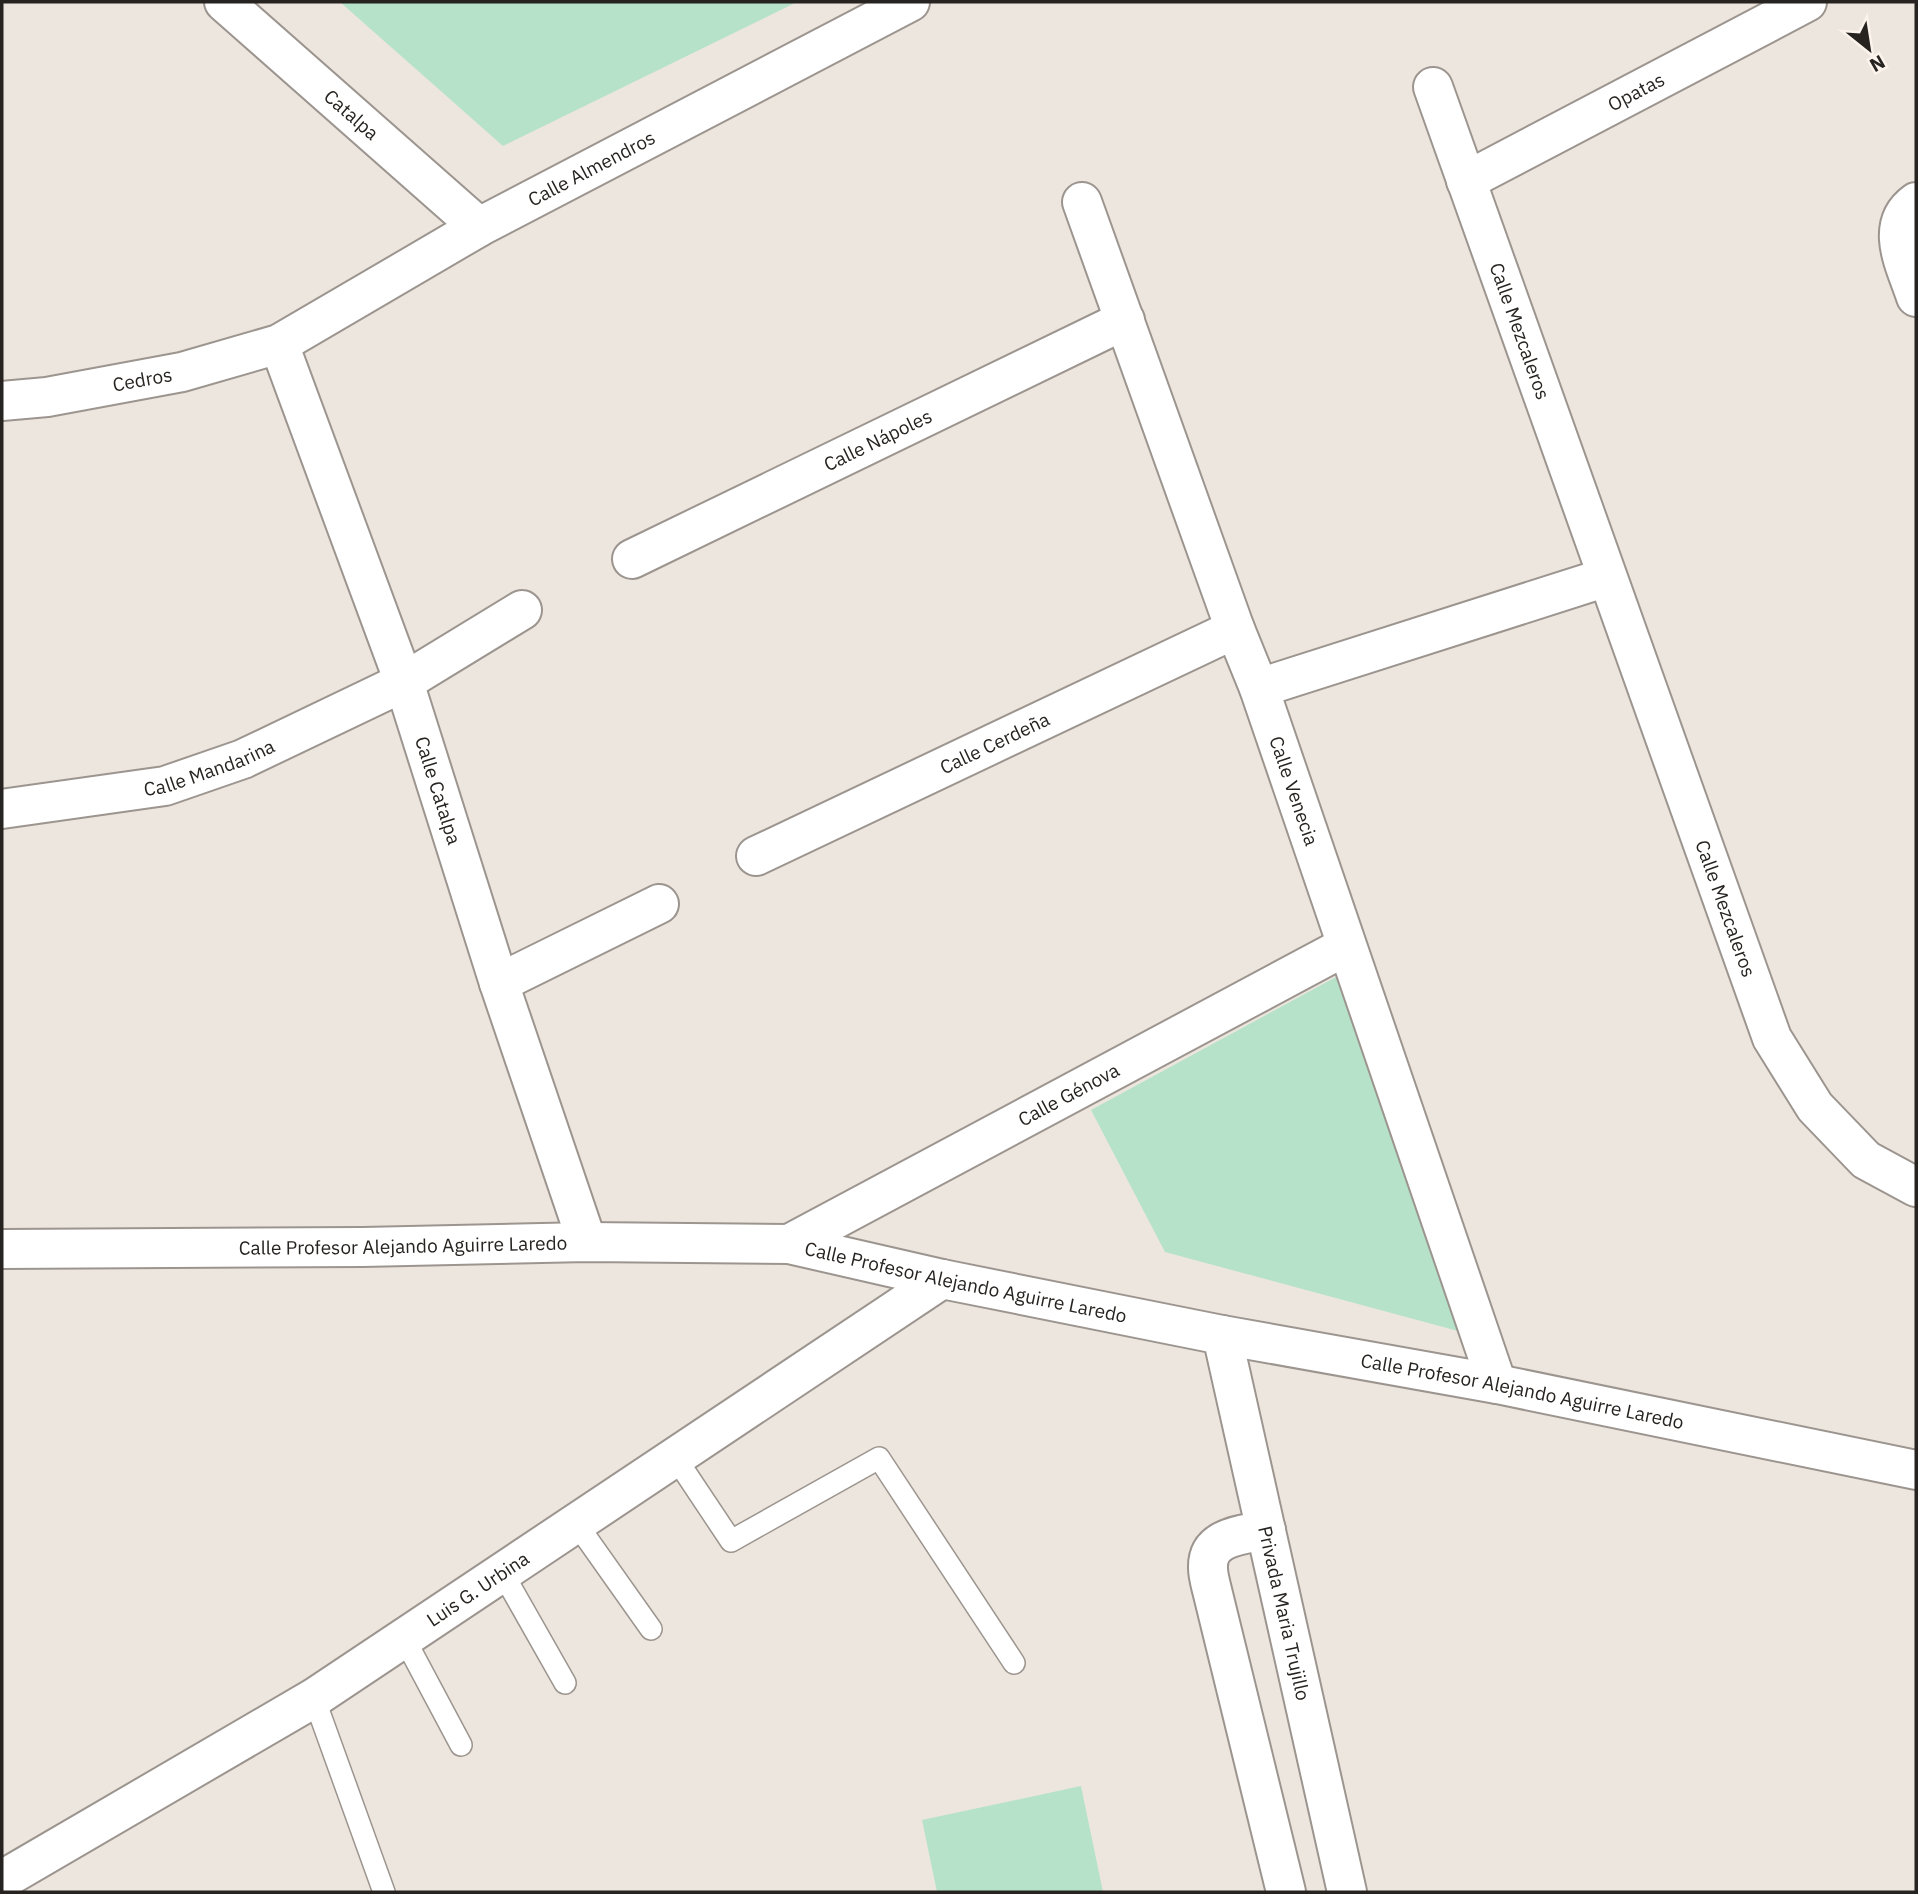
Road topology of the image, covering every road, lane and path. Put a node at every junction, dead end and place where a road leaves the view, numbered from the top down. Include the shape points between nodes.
1 (224, 2) edge
2 (910, 2) edge
3 (1807, 2) edge
4 (1433, 87) dead end
5 (1466, 181) junction
6 (1082, 202) dead end
7 (1916, 202) edge
8 (479, 227) junction
9 (1916, 297) edge
10 (1125, 320) junction
11 (279, 344) junction
12 (2, 401) edge
13 (632, 559) dead end
14 (1607, 577) junction
15 (522, 610) dead end
16 (1235, 629) junction
17 (404, 682) junction
18 (1259, 688) junction
19 (2, 809) edge
20 (756, 856) dead end
21 (659, 904) dead end
22 (1346, 946) junction
23 (499, 984) junction
24 (1916, 1187) edge
25 (587, 1242) junction
26 (789, 1244) junction
27 (2, 1249) edge
28 (942, 1279) junction
29 (1222, 1335) junction
30 (1497, 1384) junction
31 (675, 1457) junction
32 (1916, 1469) edge
33 (576, 1523) junction
34 (1266, 1530) junction
35 (502, 1572) junction
36 (651, 1629) dead end
37 (404, 1638) junction
38 (1014, 1663) dead end
39 (565, 1683) dead end
40 (314, 1698) junction
41 (461, 1745) dead end
42 (1329, 1811) junction
43 (1270, 1826) junction
44 (2, 1880) edge
45 (384, 1892) edge
46 (1286, 1892) edge
47 (1347, 1892) edge

1 - 8 street, Catalpa
2 - 8 street, Calle Almendros
3 - 5 street, Opatas
4 - 5 street, Calle Mezcaleros
5 - 14 street, Calle Mezcaleros
6 - 10 street, Calle Venecia
7 - 9 street via 1899,223 1898,236
8 - 11 street, Calle Almendros
10 - 13 street, Calle Nápoles
10 - 16 street, Calle Venecia
11 - 12 street, Cedros via 183,372
11 - 17 street, Calle Catalpa
14 - 18 street
14 - 24 street, Calle Mezcaleros via 1772,1038 1815,1107 1866,1160
15 - 17 street, Calle Mandarina
16 - 18 street, Calle Venecia
16 - 20 street, Calle Cerdeña
17 - 19 street, Calle Mandarina via 243,759 165,786
17 - 23 street, Calle Catalpa
18 - 22 street, Calle Venecia
21 - 23 street
22 - 26 street, Calle Génova
22 - 30 street, Calle Venecia
23 - 25 street, Calle Catalpa
25 - 26 street, Calle Profesor Alejando Aguirre Laredo
25 - 27 street, Calle Profesor Alejando Aguirre Laredo
26 - 28 street, Calle Profesor Alejando Aguirre Laredo
28 - 29 street, Calle Profesor Alejando Aguirre Laredo
28 - 31 street, Luis G. Urbina
29 - 30 street, Calle Profesor Alejando Aguirre Laredo
29 - 34 street, Privada Maria Trujillo
30 - 32 street, Calle Profesor Alejando Aguirre Laredo
31 - 33 street, Luis G. Urbina
31 - 38 lane via 731,1541 878,1458
33 - 35 street, Luis G. Urbina
33 - 36 lane
34 - 42 street, Privada Maria Trujillo
34 - 43 street via 1220,1541 1210,1552 1208,1566
35 - 37 street, Luis G. Urbina
35 - 39 lane
37 - 40 street, Luis G. Urbina
37 - 41 lane
40 - 44 street, Luis G. Urbina
40 - 45 lane
42 - 43 street
42 - 47 street, Privada Maria Trujillo
43 - 46 street

